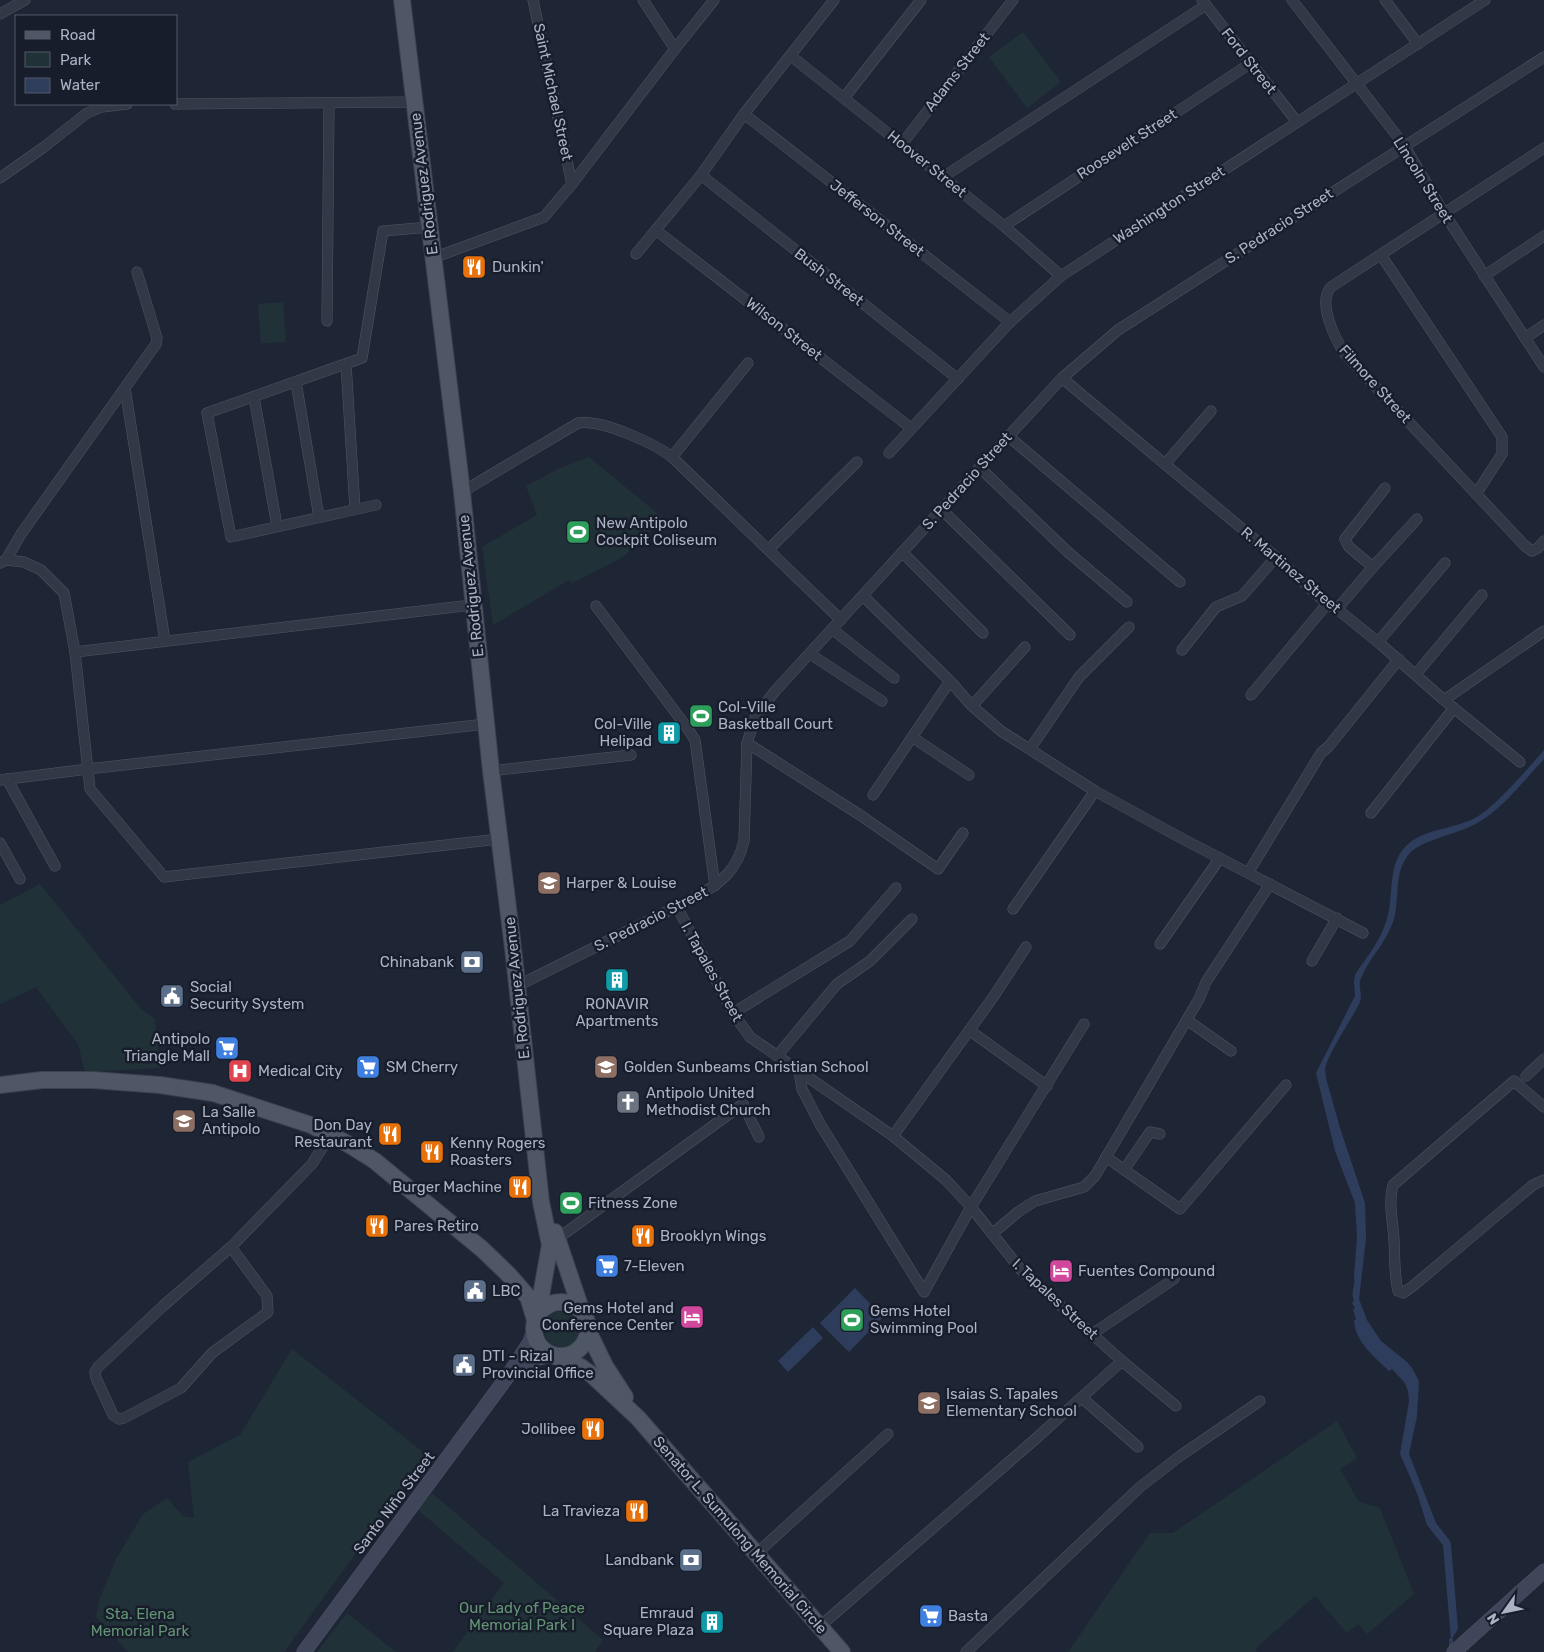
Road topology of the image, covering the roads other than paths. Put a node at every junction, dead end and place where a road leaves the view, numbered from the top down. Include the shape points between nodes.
1 (25, 0) edge
2 (402, 0) edge
3 (533, 0) edge
4 (643, 0) edge
5 (714, 0) edge
6 (834, 0) edge
7 (921, 0) edge
8 (1013, 0) edge
9 (1292, 0) edge
10 (1385, 0) edge
11 (1482, 1) edge
12 (1204, 2) edge
13 (0, 14) edge
14 (1418, 44) junction
15 (675, 49) junction
16 (791, 56) junction
17 (1544, 57) edge
18 (1251, 63) junction
19 (1357, 84) junction
20 (844, 98) junction
21 (414, 102) junction
22 (329, 103) junction
23 (178, 104) edge
24 (119, 105) edge
25 (744, 114) junction
26 (1297, 122) junction
27 (902, 144) junction
28 (1404, 145) junction
29 (1544, 148) edge
30 (701, 175) junction
31 (943, 177) junction
32 (0, 178) edge
33 (572, 184) junction
34 (1444, 213) junction
35 (1004, 226) junction
36 (430, 227) junction
37 (657, 231) junction
38 (1544, 236) edge
39 (636, 254) dead end
40 (1381, 255) junction
41 (433, 258) junction
42 (137, 272) dead end
43 (1061, 276) junction
44 (1484, 276) junction
45 (327, 321) dead end
46 (1010, 322) junction
47 (1544, 325) edge
48 (1525, 338) junction
49 (748, 363) dead end
50 (346, 364) junction
51 (1544, 367) edge
52 (958, 378) junction
53 (1062, 378) junction
54 (296, 382) junction
55 (125, 388) junction
56 (254, 397) junction
57 (1211, 411) dead end
58 (911, 428) junction
59 (1008, 436) junction
60 (889, 453) dead end
61 (672, 456) junction
62 (856, 462) dead end
63 (1166, 464) junction
64 (979, 467) junction
65 (1385, 488) dead end
66 (462, 492) junction
67 (1476, 494) junction
68 (376, 505) dead end
69 (355, 509) junction
70 (941, 509) junction
71 (320, 516) junction
72 (1417, 519) dead end
73 (277, 526) junction
74 (1544, 541) edge
75 (768, 550) junction
76 (902, 552) junction
77 (1276, 557) junction
78 (3, 562) edge
79 (1445, 563) dead end
80 (1373, 567) junction
81 (1180, 582) dead end
82 (1482, 595) dead end
83 (863, 596) junction
84 (1127, 602) dead end
85 (472, 604) junction
86 (1327, 604) junction
87 (596, 606) dead end
88 (1337, 610) junction
89 (841, 620) junction
90 (1129, 627) dead end
91 (832, 630) junction
92 (1544, 631) edge
93 (983, 633) dead end
94 (1070, 634) dead end
95 (165, 641) junction
96 (1378, 642) junction
97 (1025, 647) dead end
98 (1182, 650) dead end
99 (75, 652) junction
100 (810, 654) junction
101 (1399, 659) junction
102 (1416, 674) junction
103 (894, 678) dead end
104 (950, 681) junction
105 (1251, 696) dead end
106 (1444, 700) junction
107 (882, 701) dead end
108 (972, 706) junction
109 (1454, 708) junction
110 (486, 724) junction
111 (912, 737) junction
112 (747, 744) junction
113 (1030, 749) junction
114 (631, 755) dead end
115 (1520, 762) dead end
116 (88, 768) junction
117 (491, 771) junction
118 (969, 775) dead end
119 (3, 780) edge
120 (1095, 791) junction
121 (873, 795) dead end
122 (1371, 813) dead end
123 (963, 833) dead end
124 (499, 839) junction
125 (0, 843) edge
126 (1220, 858) junction
127 (55, 866) dead end
128 (1248, 873) junction
129 (20, 879) dead end
130 (1270, 884) junction
131 (715, 886) junction
132 (896, 888) dead end
133 (677, 907) junction
134 (1013, 908) dead end
135 (1336, 918) junction
136 (912, 919) dead end
137 (1363, 933) dead end
138 (1160, 944) dead end
139 (1026, 947) dead end
140 (1312, 961) dead end
141 (517, 986) junction
142 (733, 1012) junction
143 (1187, 1020) junction
144 (1084, 1024) dead end
145 (969, 1030) junction
146 (1231, 1050) dead end
147 (777, 1056) junction
148 (1544, 1059) edge
149 (799, 1071) junction
150 (1526, 1076) dead end
151 (0, 1085) edge
152 (1286, 1085) dead end
153 (1047, 1086) junction
154 (1544, 1107) edge
155 (1160, 1134) dead end
156 (330, 1135) junction
157 (893, 1136) junction
158 (759, 1137) dead end
159 (1106, 1156) junction
160 (1124, 1170) junction
161 (538, 1172) junction
162 (1544, 1180) edge
163 (971, 1208) junction
164 (992, 1234) junction
165 (557, 1239) junction
166 (231, 1248) junction
167 (482, 1249) junction
168 (1174, 1279) dead end
169 (542, 1290) junction
170 (560, 1302) junction
171 (582, 1312) junction
172 (537, 1320) junction
173 (588, 1331) junction
174 (1092, 1334) junction
175 (554, 1355) junction
176 (1122, 1361) junction
177 (510, 1373) junction
178 (1082, 1398) junction
179 (1260, 1401) dead end
180 (1176, 1406) dead end
181 (638, 1418) junction
182 (888, 1434) dead end
183 (1138, 1447) dead end
184 (756, 1554) junction
185 (1544, 1571) edge
186 (820, 1627) junction
187 (1461, 1649) edge
188 (304, 1652) edge
189 (842, 1652) edge
190 (966, 1652) edge

1 - 13 street
2 - 21 main road, E. Rodriguez Avenue
3 - 33 street, Saint Michael Street
4 - 15 street
5 - 15 street
6 - 16 street
7 - 20 street
8 - 27 street, Adams Street
9 - 19 street, Lincoln Street
10 - 14 street
11 - 14 street, Washington Street
12 - 18 street, Ford Street
12 - 31 street
14 - 19 street, Washington Street
15 - 33 street
16 - 20 street, Hoover Street
16 - 25 street
17 - 28 street, S. Pedracio Street
18 - 26 street, Ford Street
18 - 35 street, Roosevelt Street
19 - 26 street, Washington Street
19 - 28 street, Lincoln Street
20 - 27 street, Hoover Street
21 - 22 street
21 - 36 main road, E. Rodriguez Avenue
22 - 23 street
22 - 45 street
24 - 32 street via 87,113
25 - 30 street
25 - 46 street, Jefferson Street
26 - 43 street, Washington Street
27 - 31 street, Hoover Street
28 - 34 street, Lincoln Street
28 - 53 street, S. Pedracio Street via 1118,330
29 - 34 street, Filmore Street
30 - 37 street
30 - 52 street, Bush Street
31 - 35 street, Hoover Street
33 - 41 street via 544,217
34 - 40 street, Filmore Street
34 - 44 street, Lincoln Street
35 - 43 street, Hoover Street
36 - 41 main road, E. Rodriguez Avenue
36 - 50 street via 383,231 362,358
37 - 39 street
37 - 58 street, Wilson Street
38 - 44 street
40 - 67 street via 1502,437 1502,454
40 - 67 street, Filmore Street via 1327,291 1325,302 1337,341 1345,354
41 - 66 main road, E. Rodriguez Avenue
42 - 55 street via 158,338
43 - 46 street, Washington Street
44 - 48 street, Lincoln Street
46 - 52 street, Washington Street
47 - 48 street
48 - 51 street, Lincoln Street
49 - 61 street
50 - 54 street
50 - 69 street
52 - 58 street, Washington Street
53 - 59 street, S. Pedracio Street
53 - 63 street, R. Martinez Street
54 - 56 street
54 - 71 street
55 - 78 street
55 - 95 street
56 - 73 street
56 - 73 street via 207,413 231,536
57 - 63 street
58 - 60 street, Washington Street
59 - 64 street, S. Pedracio Street
59 - 81 street
61 - 66 street via 660,447 624,432 578,423
61 - 75 street
62 - 75 street
63 - 77 street, R. Martinez Street
64 - 70 street, S. Pedracio Street
64 - 84 street via 1069,554
65 - 80 street via 1345,539 1349,547
66 - 85 main road, E. Rodriguez Avenue
67 - 74 street, Filmore Street via 1532,551
68 - 69 street
69 - 71 street
70 - 76 street, S. Pedracio Street
70 - 94 street
71 - 73 street
72 - 80 street
75 - 89 street
76 - 83 street, S. Pedracio Street
76 - 93 street
77 - 86 street, R. Martinez Street
77 - 98 street via 1242,596 1216,607
78 - 99 street via 24,562 41,570 64,593
79 - 96 street
80 - 88 street
82 - 102 street
83 - 89 street, S. Pedracio Street
83 - 104 street
85 - 95 street
85 - 110 main road, E. Rodriguez Avenue
86 - 88 street, R. Martinez Street
86 - 105 street
87 - 131 street via 694,740
88 - 96 street, R. Martinez Street
89 - 91 street, S. Pedracio Street
90 - 113 street via 1079,677
91 - 100 street, S. Pedracio Street
91 - 103 street
92 - 106 street
95 - 99 street
96 - 101 street, R. Martinez Street
97 - 108 street
99 - 116 street
100 - 107 street
100 - 112 street, S. Pedracio Street via 756,715
101 - 102 street, R. Martinez Street
101 - 128 street via 1321,753
102 - 106 street, R. Martinez Street
104 - 108 street
104 - 111 street
106 - 109 street, R. Martinez Street
108 - 113 street via 1001,731
109 - 115 street, R. Martinez Street
109 - 122 street
110 - 116 street
110 - 117 main road, E. Rodriguez Avenue
111 - 118 street
111 - 121 street
112 - 123 street via 938,869
112 - 131 street, S. Pedracio Street via 744,841 731,872
113 - 120 street
114 - 117 street
116 - 119 street
116 - 124 street via 90,789 164,877
117 - 124 main road, E. Rodriguez Avenue
119 - 127 street
120 - 126 street
120 - 134 street
124 - 141 main road, E. Rodriguez Avenue
125 - 129 street
126 - 128 street
126 - 138 street
128 - 130 street
130 - 135 street
130 - 143 street via 1206,982
131 - 133 street, S. Pedracio Street
132 - 142 street via 850,941
133 - 141 street, S. Pedracio Street
133 - 142 street, I. Tapales Street
135 - 137 street
135 - 140 street
136 - 147 street via 870,961 837,984
139 - 145 street
141 - 161 main road, E. Rodriguez Avenue
142 - 147 street, I. Tapales Street via 750,1037
143 - 146 street
143 - 159 street
144 - 153 street
145 - 153 street
145 - 157 street
147 - 149 street, I. Tapales Street
148 - 150 street
149 - 157 street, I. Tapales Street
149 - 163 street via 802,1089 820,1124 924,1292
151 - 156 main road via 42,1080 93,1080 189,1089 213,1093 311,1125
152 - 160 street via 1180,1209
153 - 163 street
154 - 162 street via 1514,1081 1393,1185 1398,1291 1403,1293 1413,1286 1533,1185
155 - 160 street via 1150,1132
156 - 166 street via 312,1164
156 - 167 main road via 375,1161
157 - 163 street, I. Tapales Street via 946,1180
158 - 165 street via 743,1104
159 - 160 street
159 - 164 street via 1095,1176 1084,1187 1035,1202
161 - 165 main road, E. Rodriguez Avenue
161 - 169 main road, E. Rodriguez Avenue via 550,1245
163 - 164 street, I. Tapales Street
164 - 174 street, I. Tapales Street via 1021,1270
165 - 171 main road, E. Rodriguez Avenue
166 - 166 street via 98,1367 96,1378 113,1415 118,1419 180,1388 212,1353 268,1312 267,1296
167 - 169 main road
167 - 172 main road via 528,1297
168 - 174 street
169 - 170 main road
169 - 172 main road, E. Rodriguez Avenue
170 - 171 main road
170 - 172 main road via 549,1305
171 - 173 main road
172 - 175 main road via 535,1336 541,1348
172 - 177 main road, Santo Niño Street via 530,1342
173 - 175 main road via 584,1344 574,1353
173 - 181 main road, Senator L. Sumulong Memorial Circle via 605,1366
174 - 176 street, I. Tapales Street
175 - 177 main road, Santo Niño Street via 534,1359
175 - 181 main road, Senator L. Sumulong Memorial Circle via 587,1371
176 - 178 street
176 - 180 street, I. Tapales Street
177 - 188 main road, Santo Niño Street
178 - 183 street
178 - 186 street
179 - 190 street via 1140,1487
181 - 184 main road, Senator L. Sumulong Memorial Circle
182 - 184 street
184 - 186 main road, Senator L. Sumulong Memorial Circle
185 - 187 main road
186 - 189 main road, Senator L. Sumulong Memorial Circle

